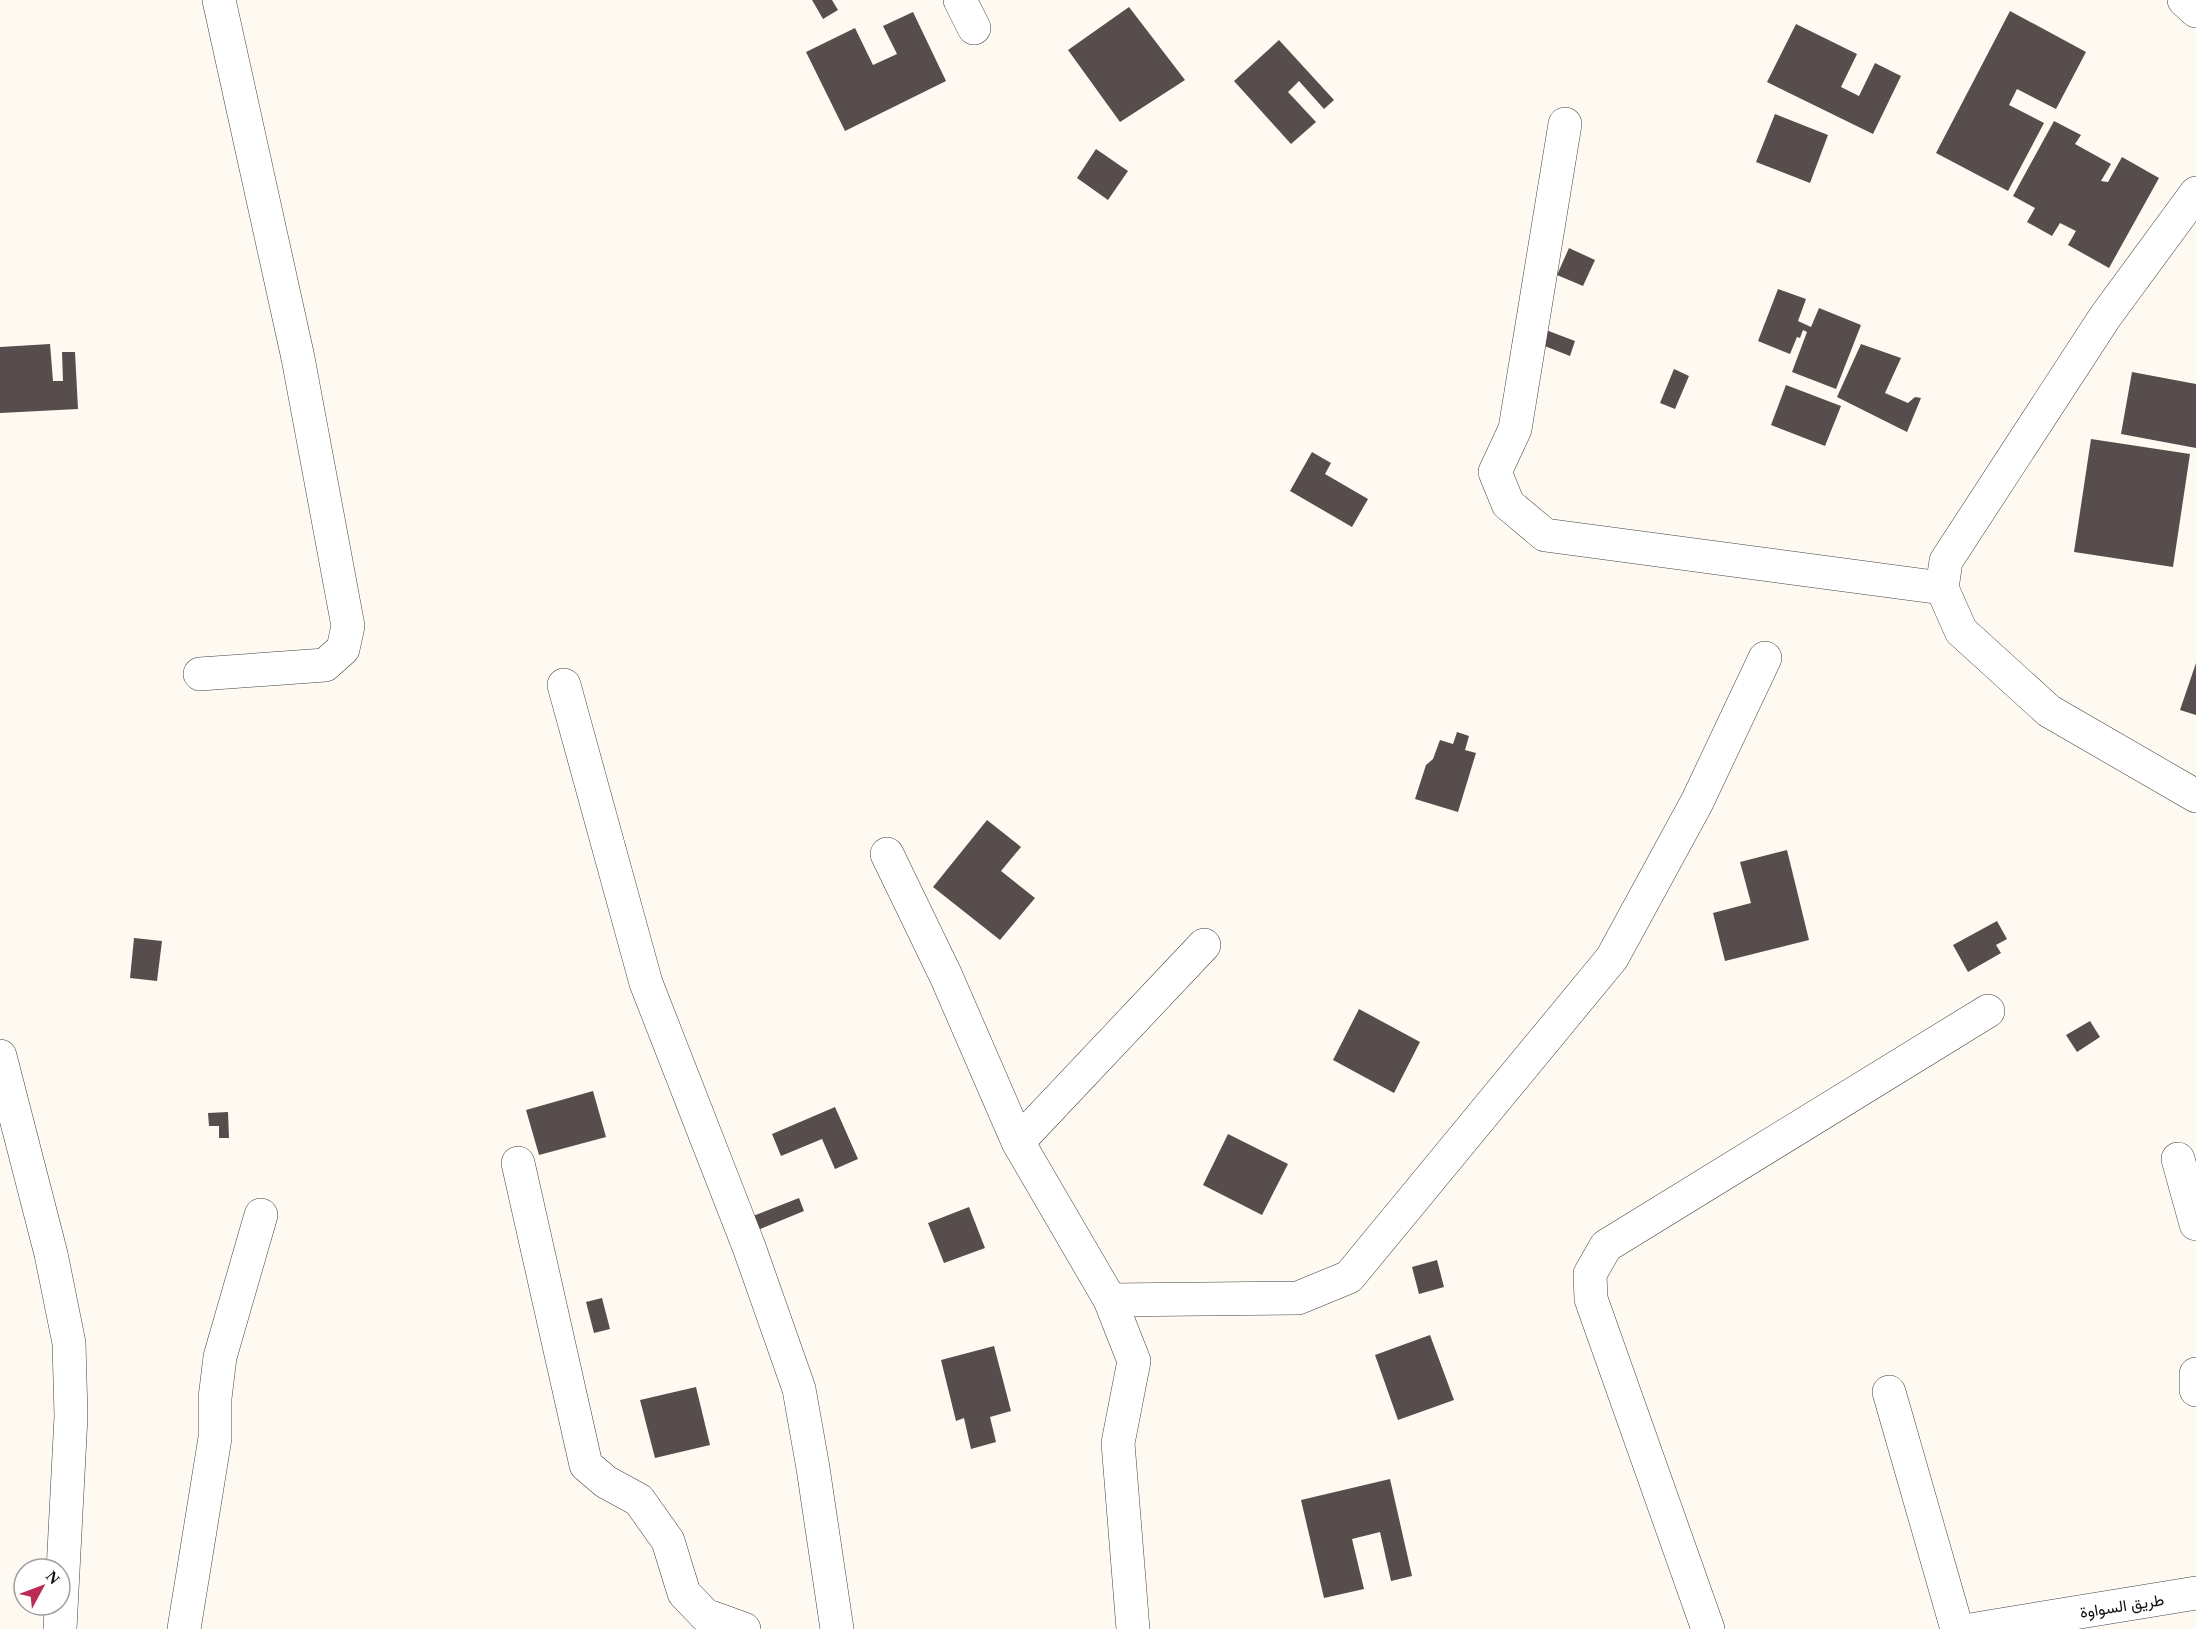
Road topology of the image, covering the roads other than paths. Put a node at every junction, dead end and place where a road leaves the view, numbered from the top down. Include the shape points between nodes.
1 (219, 0) edge
2 (2184, 0) edge
3 (2196, 11) edge
4 (1565, 124) dead end
5 (2196, 193) edge
6 (1942, 588) junction
7 (1765, 658) dead end
8 (200, 674) dead end
9 (564, 684) dead end
10 (2196, 796) edge
11 (886, 855) dead end
12 (1204, 945) dead end
13 (1988, 1011) dead end
14 (0, 1056) edge
15 (1018, 1142) junction
16 (2178, 1159) dead end
17 (518, 1162) dead end
18 (261, 1215) dead end
19 (2196, 1224) edge
20 (1110, 1300) junction
21 (2196, 1374) edge
22 (2196, 1390) edge
23 (1889, 1392) dead end
24 (2196, 1593) edge
25 (60, 1629) edge
26 (184, 1629) edge
27 (744, 1629) edge
28 (837, 1629) edge
29 (1133, 1629) edge
30 (1708, 1629) edge
31 (1957, 1629) edge
32 (1976, 1629) edge

1 - 8 street via 298,358 348,626 343,649 325,665
2 - 3 street
4 - 6 street via 1515,429 1495,472 1508,504 1545,535
5 - 6 street via 2105,317 1946,561
6 - 10 street via 1961,631 2049,711
7 - 20 street via 1697,802 1612,958 1349,1277 1298,1298
9 - 28 street via 646,983 749,1247 799,1389
11 - 15 street via 946,976
12 - 15 street
13 - 30 street via 1606,1246 1590,1274 1591,1299
14 - 25 street via 51,1254 69,1343 71,1416
15 - 20 street
16 - 19 street
17 - 27 street via 586,1465 606,1482 639,1500 668,1541 684,1593 705,1615
18 - 26 street via 220,1357 215,1438
20 - 29 street via 1134,1361 1118,1443
21 - 22 street
23 - 31 street
24 - 32 street, طريق السواوة

